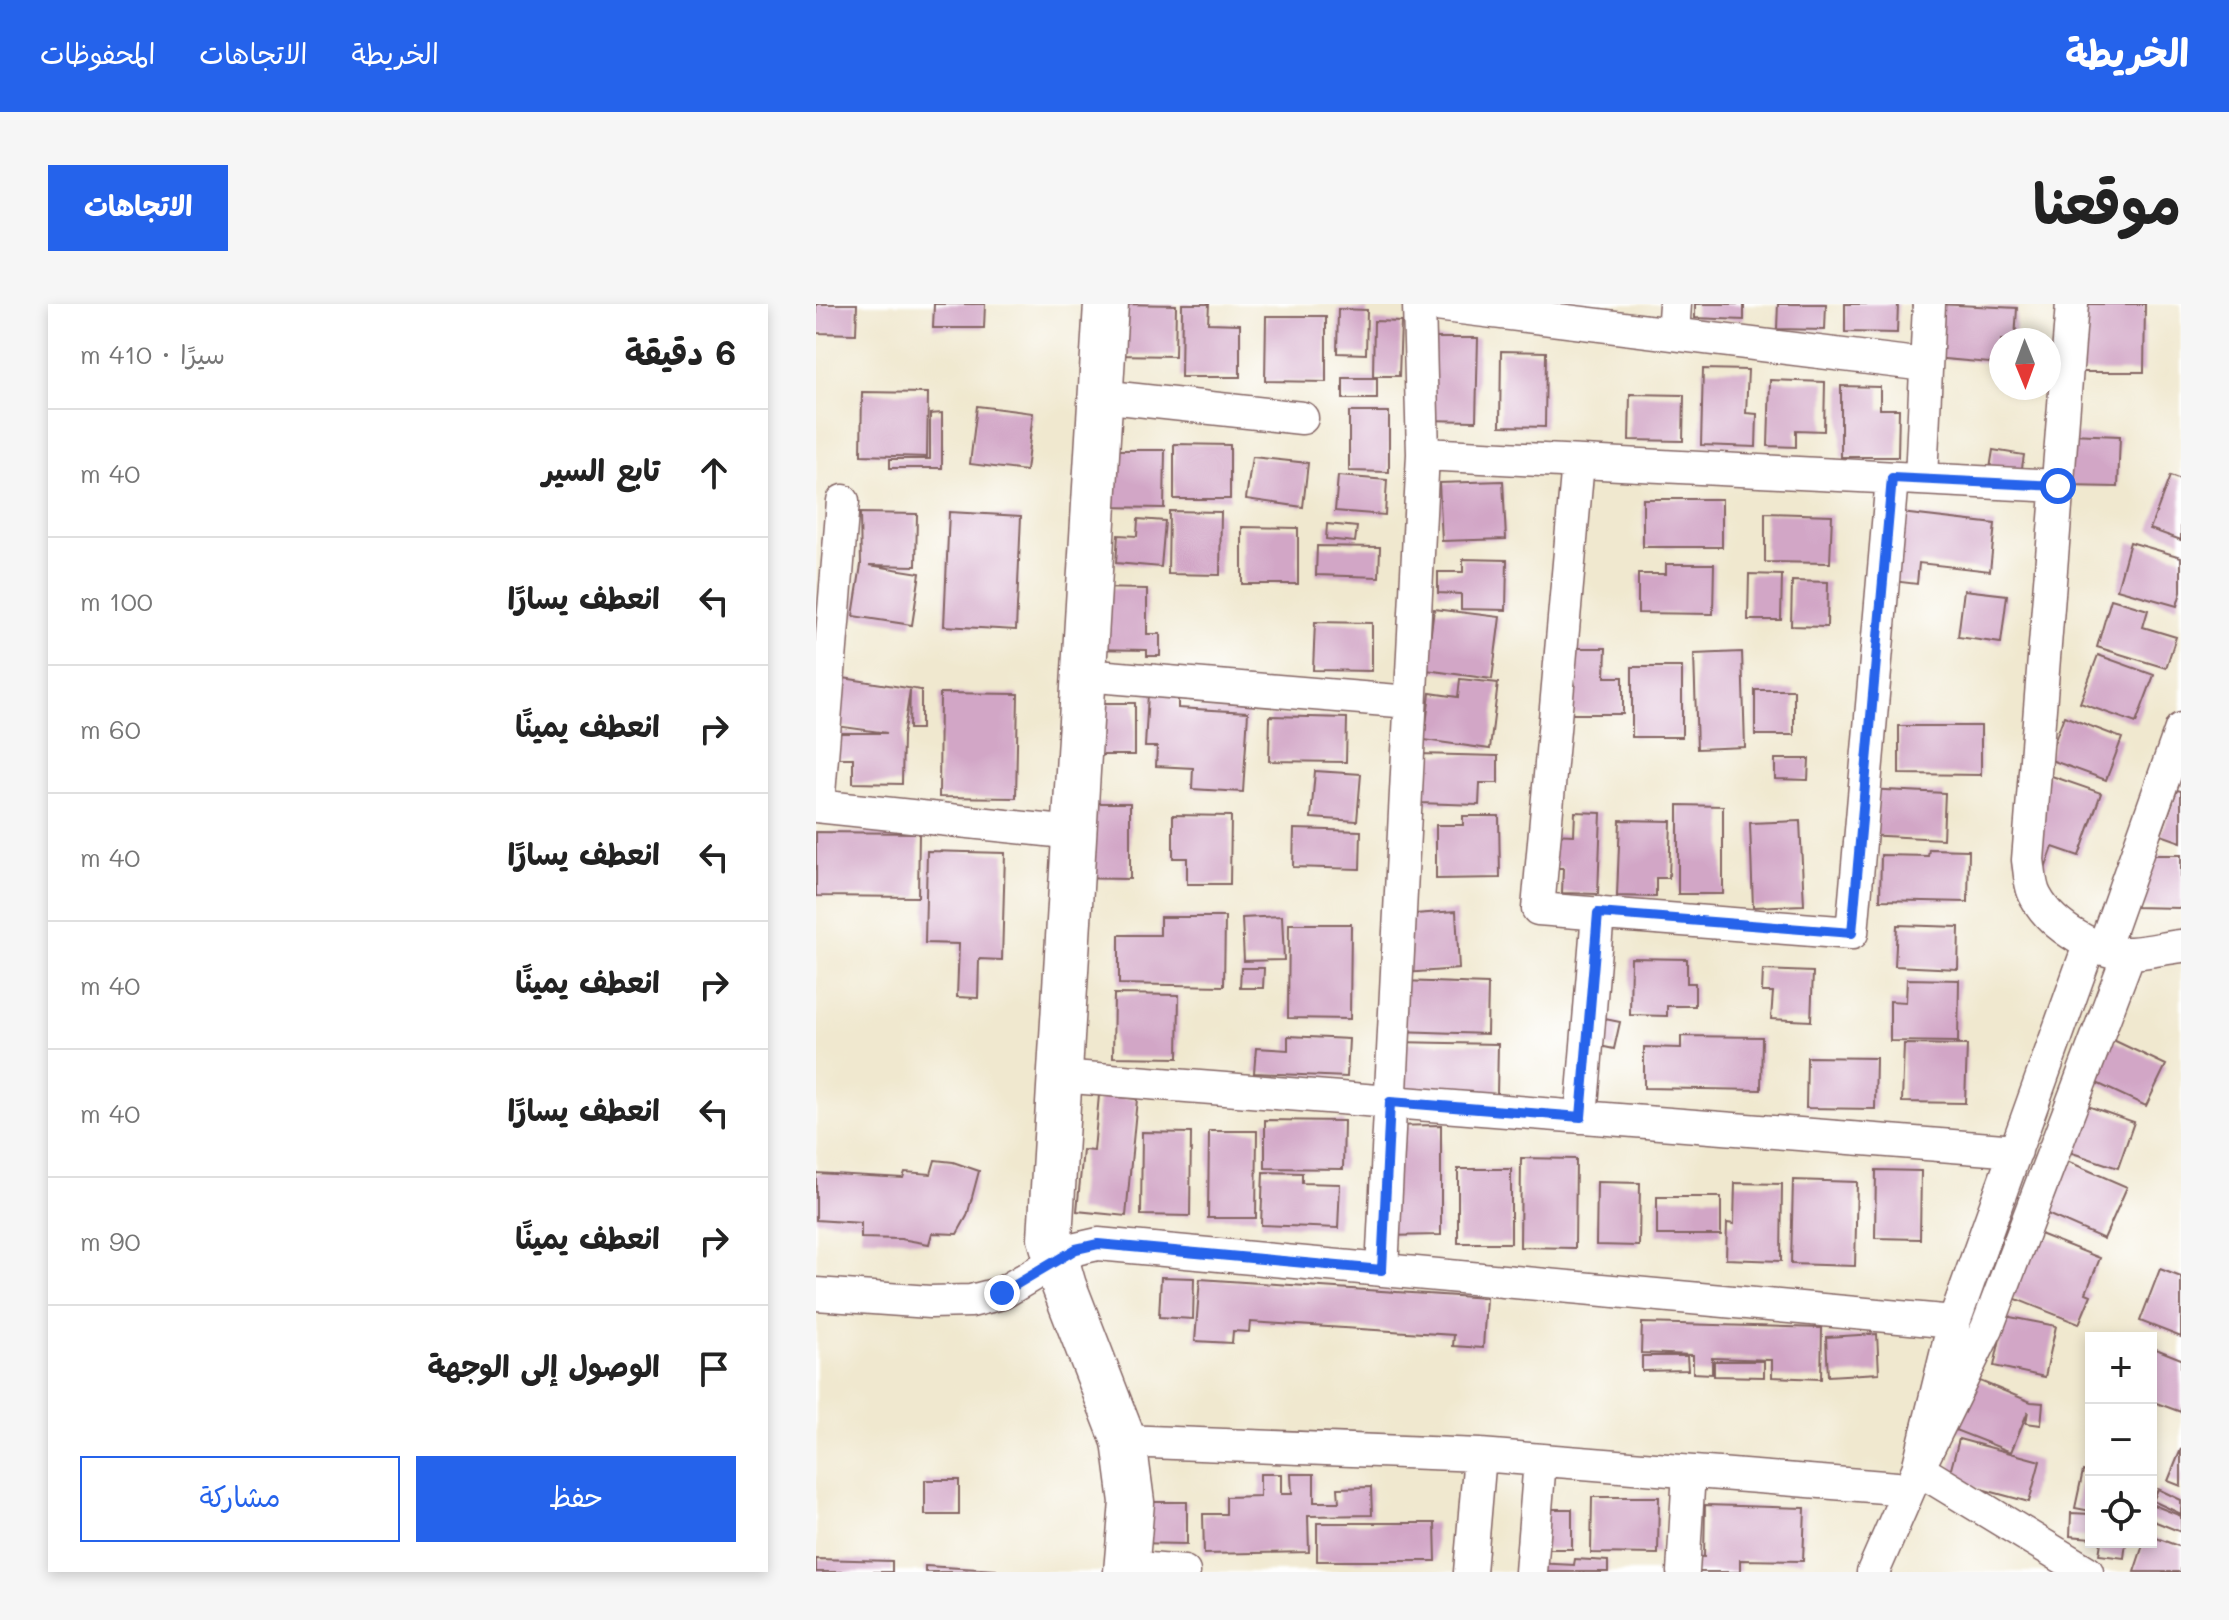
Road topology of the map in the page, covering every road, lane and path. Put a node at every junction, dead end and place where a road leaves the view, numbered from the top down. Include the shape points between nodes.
1 (1106, 304) edge
2 (1419, 304) edge
3 (1428, 304) edge
4 (1929, 304) edge
5 (2072, 304) edge
6 (1674, 319) edge
7 (1925, 365) junction
8 (1100, 396) junction
9 (1302, 418) dead end
10 (1423, 454) junction
11 (1578, 462) junction
12 (1907, 478) junction
13 (2058, 486) junction
14 (843, 501) dead end
15 (1084, 675) junction
16 (1410, 702) junction
17 (2181, 729) edge
18 (817, 806) edge
19 (1074, 833) junction
20 (1598, 913) junction
21 (2181, 946) edge
22 (2107, 948) junction
23 (1059, 1076) junction
24 (1390, 1102) junction
25 (1581, 1117) junction
26 (2016, 1151) junction
27 (1056, 1261) junction
28 (1382, 1270) junction
29 (816, 1294) edge
30 (1954, 1322) junction
31 (1124, 1441) junction
32 (1480, 1455) junction
33 (1540, 1460) junction
34 (1689, 1472) junction
35 (1914, 1479) junction
36 (1126, 1569) edge
37 (2081, 1570) edge
38 (1184, 1572) edge
39 (1470, 1572) edge
40 (1531, 1572) edge
41 (1683, 1572) edge
42 (1873, 1572) edge

1 - 8 street
2 - 10 street
3 - 6 street
4 - 7 street
5 - 13 street
6 - 7 street
7 - 12 street
8 - 9 street
8 - 15 street
10 - 11 street
10 - 16 street
11 - 12 street
11 - 20 street via 1538,909
12 - 13 street
12 - 20 street via 1852,933
13 - 22 street via 2028,860 2034,895 2052,918
14 - 18 street
15 - 16 street
15 - 19 street
16 - 24 street
17 - 22 street
18 - 19 street
19 - 23 street
20 - 25 street
21 - 22 street
22 - 26 street
22 - 35 street via 1987,1328
23 - 24 street
23 - 27 street via 1050,1238
24 - 25 street
24 - 28 street
25 - 26 street
26 - 30 street
27 - 28 street via 1098,1244
27 - 29 street via 1002,1293 971,1301
27 - 31 street
28 - 30 street
30 - 35 street
31 - 32 street
31 - 36 street via 1132,1502
32 - 33 street
32 - 39 street
33 - 34 street
33 - 40 street
34 - 35 street
34 - 41 street
35 - 37 street
35 - 42 street
36 - 38 street

